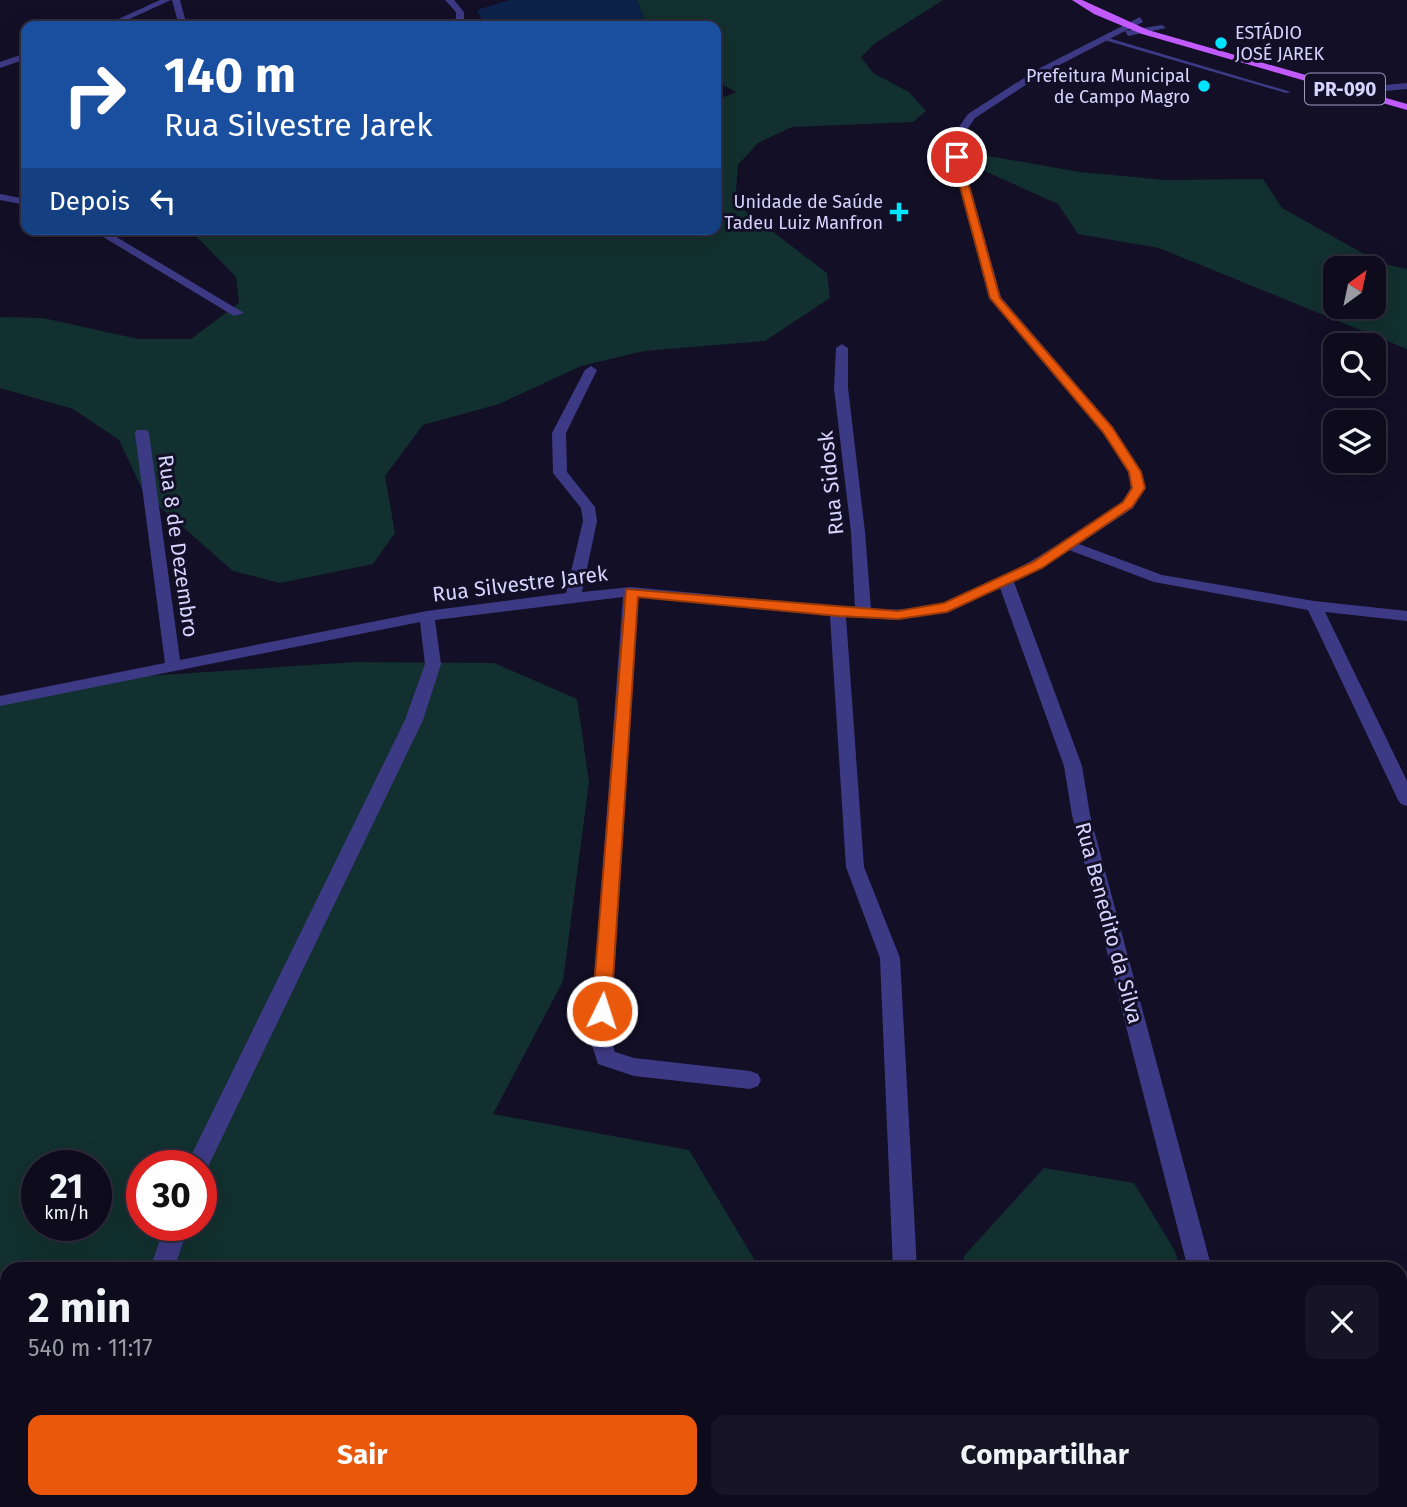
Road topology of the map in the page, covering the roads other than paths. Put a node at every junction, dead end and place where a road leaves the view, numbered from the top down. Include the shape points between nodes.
1 (167, 0) edge
2 (176, 0) edge
3 (449, 0) edge
4 (1076, 0) edge
5 (1140, 20) junction
6 (119, 21) edge
7 (182, 21) edge
8 (457, 21) edge
9 (1126, 25) junction
10 (1162, 27) junction
11 (1145, 32) junction
12 (1105, 37) junction
13 (21, 58) edge
14 (0, 65) edge
15 (1283, 72) junction
16 (1407, 86) edge
17 (1353, 91) junction
18 (1288, 92) dead end
19 (1407, 96) edge
20 (1393, 103) junction
21 (1407, 107) edge
22 (0, 197) edge
23 (21, 201) edge
24 (105, 235) edge
25 (238, 313) dead end
26 (842, 348) dead end
27 (591, 370) dead end
28 (142, 433) dead end
29 (1069, 545) junction
30 (1006, 582) junction
31 (631, 592) junction
32 (573, 597) junction
33 (1314, 606) junction
34 (838, 612) junction
35 (863, 612) junction
36 (1407, 616) edge
37 (427, 617) junction
38 (173, 665) junction
39 (1, 706) edge
40 (1407, 800) edge
41 (750, 1080) dead end
42 (205, 1150) edge
43 (172, 1241) edge
44 (164, 1262) edge
45 (905, 1262) edge
46 (1198, 1262) edge

1 - 6 street
2 - 7 street
3 - 8 street via 460,12
4 - 5 main road, PR-090
4 - 9 main road, PR-090
5 - 9 street, Rua Silvestre Jarek
5 - 10 main road, PR-090
9 - 11 main road, PR-090
9 - 12 street, Rua Silvestre Jarek
10 - 11 street, Rua Silvestre Jarek
10 - 15 main road, PR-090
11 - 12 street, Rua Silvestre Jarek
11 - 15 main road, PR-090
12 - 18 lane
12 - 29 street, Rua Silvestre Jarek via 971,116 957,137 957,157 995,298 1108,430 1135,472 1138,488 1128,505
13 - 14 street
15 - 17 main road, PR-090
16 - 17 street
17 - 20 main road, PR-090
19 - 20 street
20 - 21 main road, PR-090
22 - 23 street
24 - 25 street
26 - 35 street, Rua Sidosk via 841,388
27 - 32 street via 559,433 560,474 588,507 590,521
28 - 38 street, Rua 8 de Dezembro
29 - 30 street, Rua Silvestre Jarek
29 - 33 street via 1158,579
30 - 35 street, Rua Silvestre Jarek via 947,607 898,615
30 - 46 street, Rua Benedito da Silva via 1073,766 1081,815
31 - 32 street, Rua Silvestre Jarek
31 - 34 street, Rua Silvestre Jarek
31 - 41 street via 600,1039 606,1058 634,1067
32 - 37 street, Rua Silvestre Jarek
33 - 36 street
33 - 40 street
34 - 35 street, Rua Silvestre Jarek
34 - 45 street via 855,867 890,958
37 - 38 street, Rua Silvestre Jarek
37 - 42 street via 433,664 414,720
38 - 39 street, Rua Silvestre Jarek
43 - 44 street

